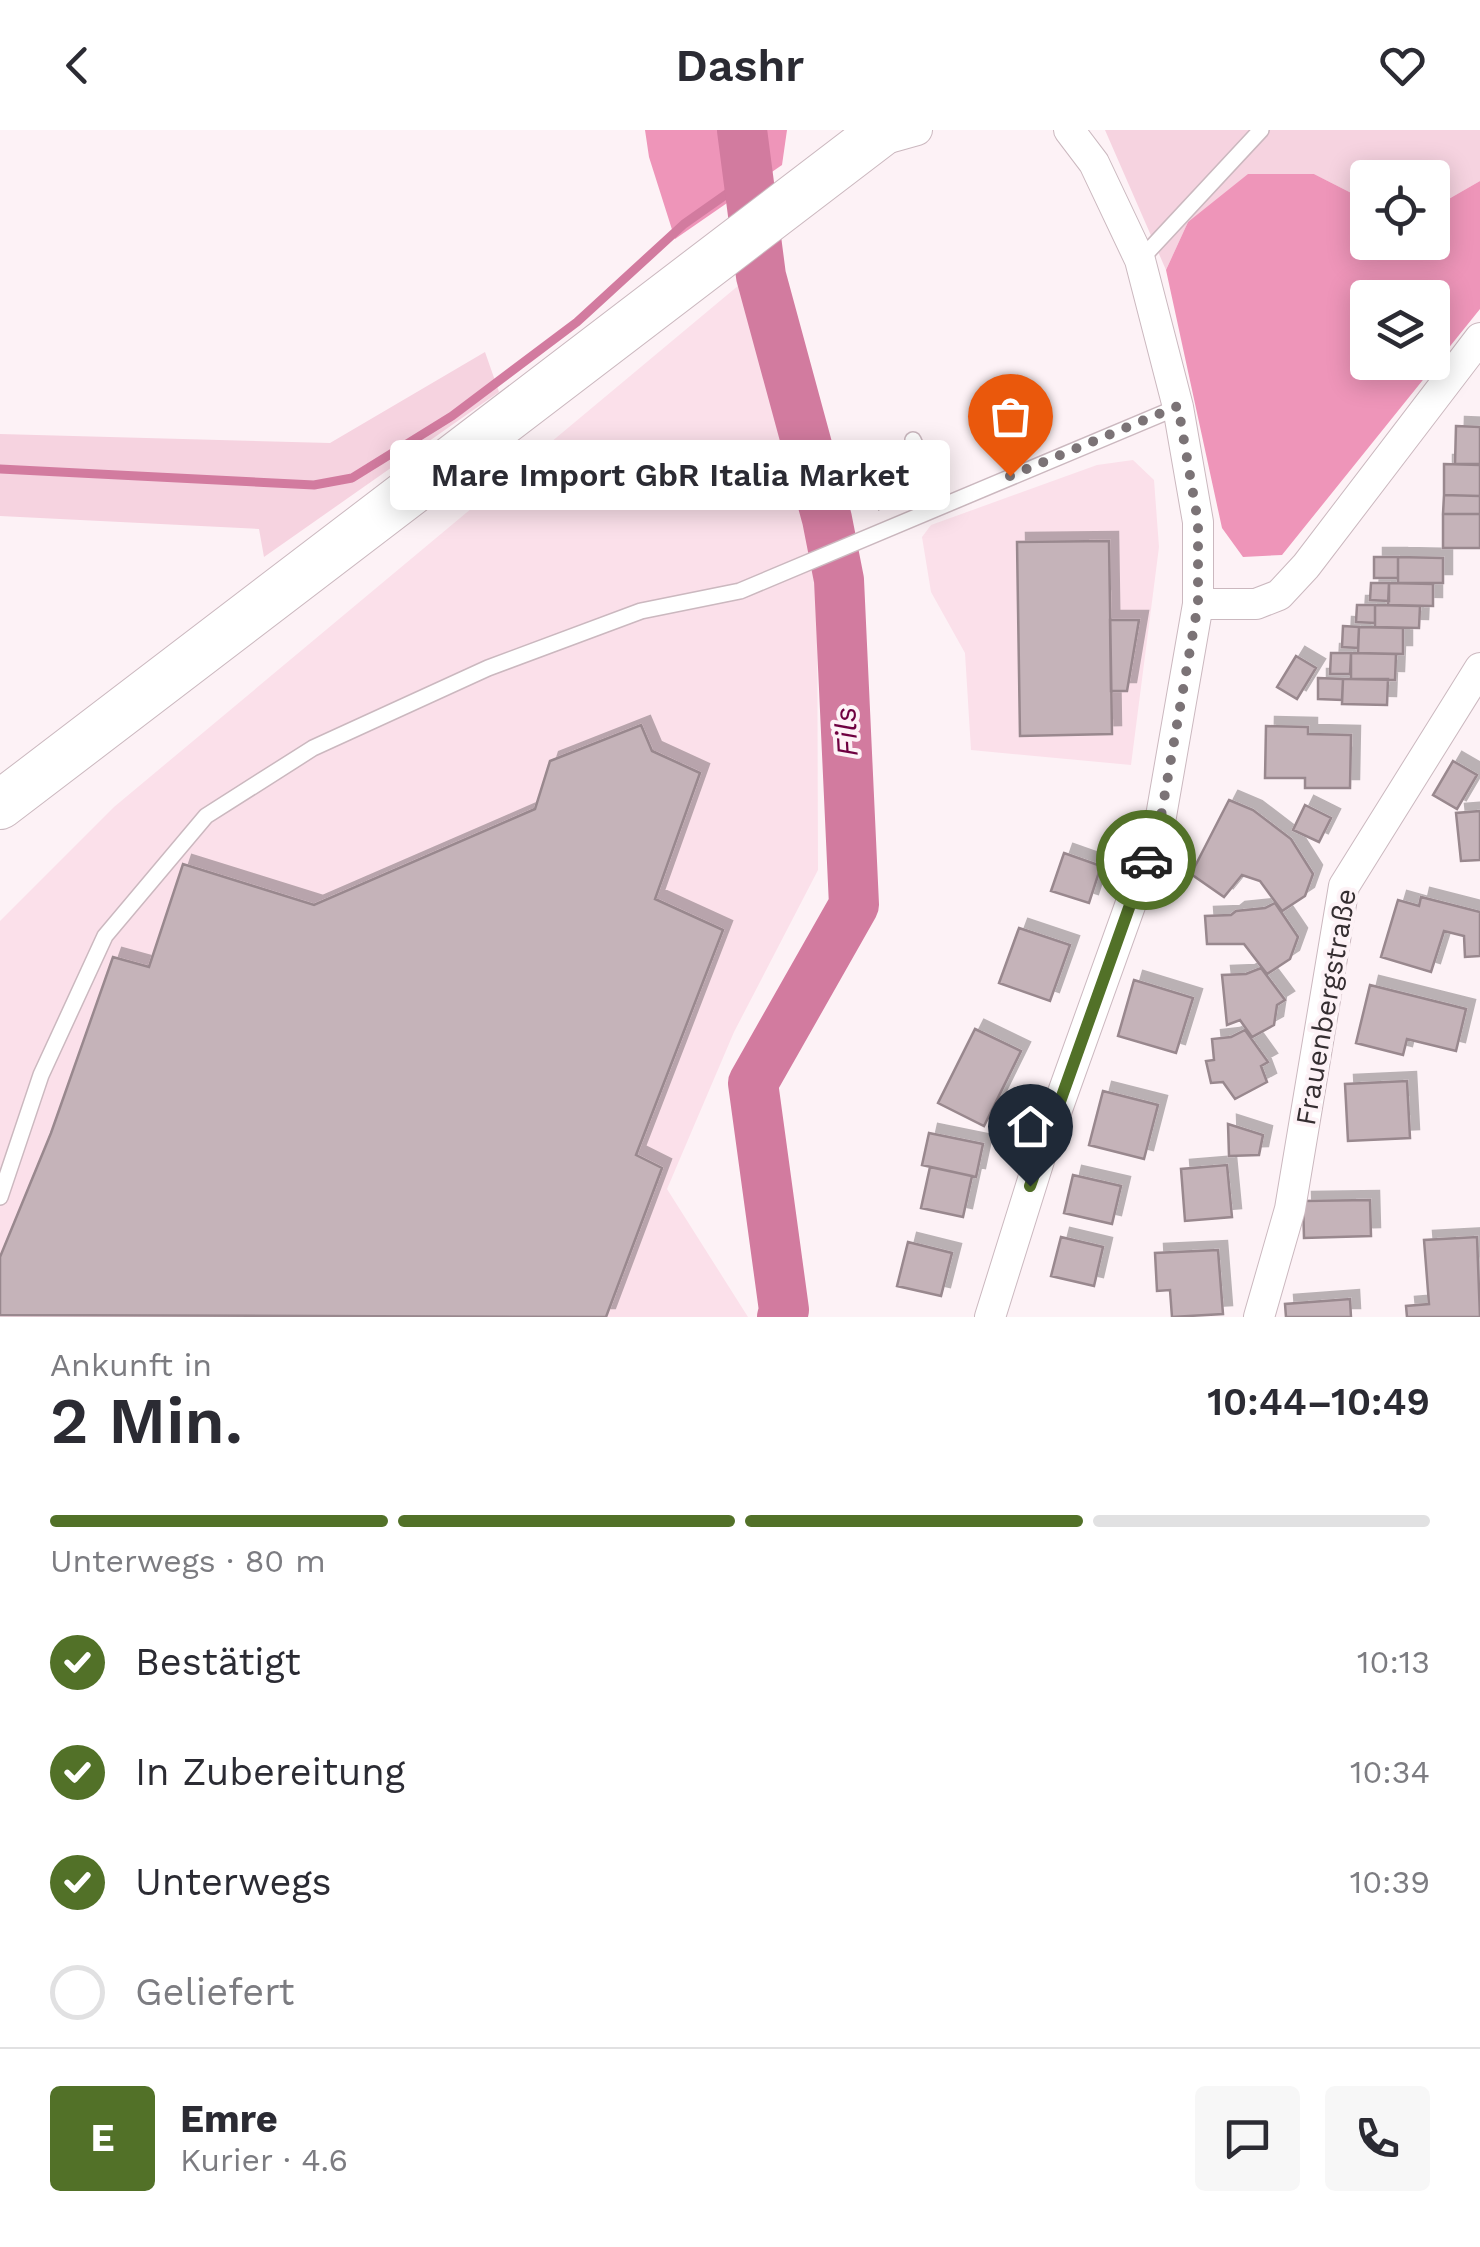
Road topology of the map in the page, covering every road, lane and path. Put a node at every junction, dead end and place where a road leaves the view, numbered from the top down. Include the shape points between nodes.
1 (917, 130) edge
2 (1261, 130) edge
3 (1072, 131) edge
4 (874, 137) edge
5 (1140, 260) junction
6 (1480, 338) edge
7 (1178, 406) junction
8 (913, 440) dead end
9 (942, 504) junction
10 (1198, 604) junction
11 (1480, 668) edge
12 (0, 805) edge
13 (0, 1198) edge
14 (990, 1317) edge
15 (1259, 1317) edge

1 - 4 street
2 - 5 lane
3 - 5 street
4 - 12 main road
5 - 7 street
6 - 10 street via 1279,596 1256,604
7 - 9 lane
7 - 10 street via 1198,522
8 - 9 lane
9 - 13 lane via 740,591 641,611 488,668 313,748 206,816 106,936 41,1075
10 - 14 street via 1160,822
11 - 15 street, Frauenbergstraße via 1344,886 1290,1209

